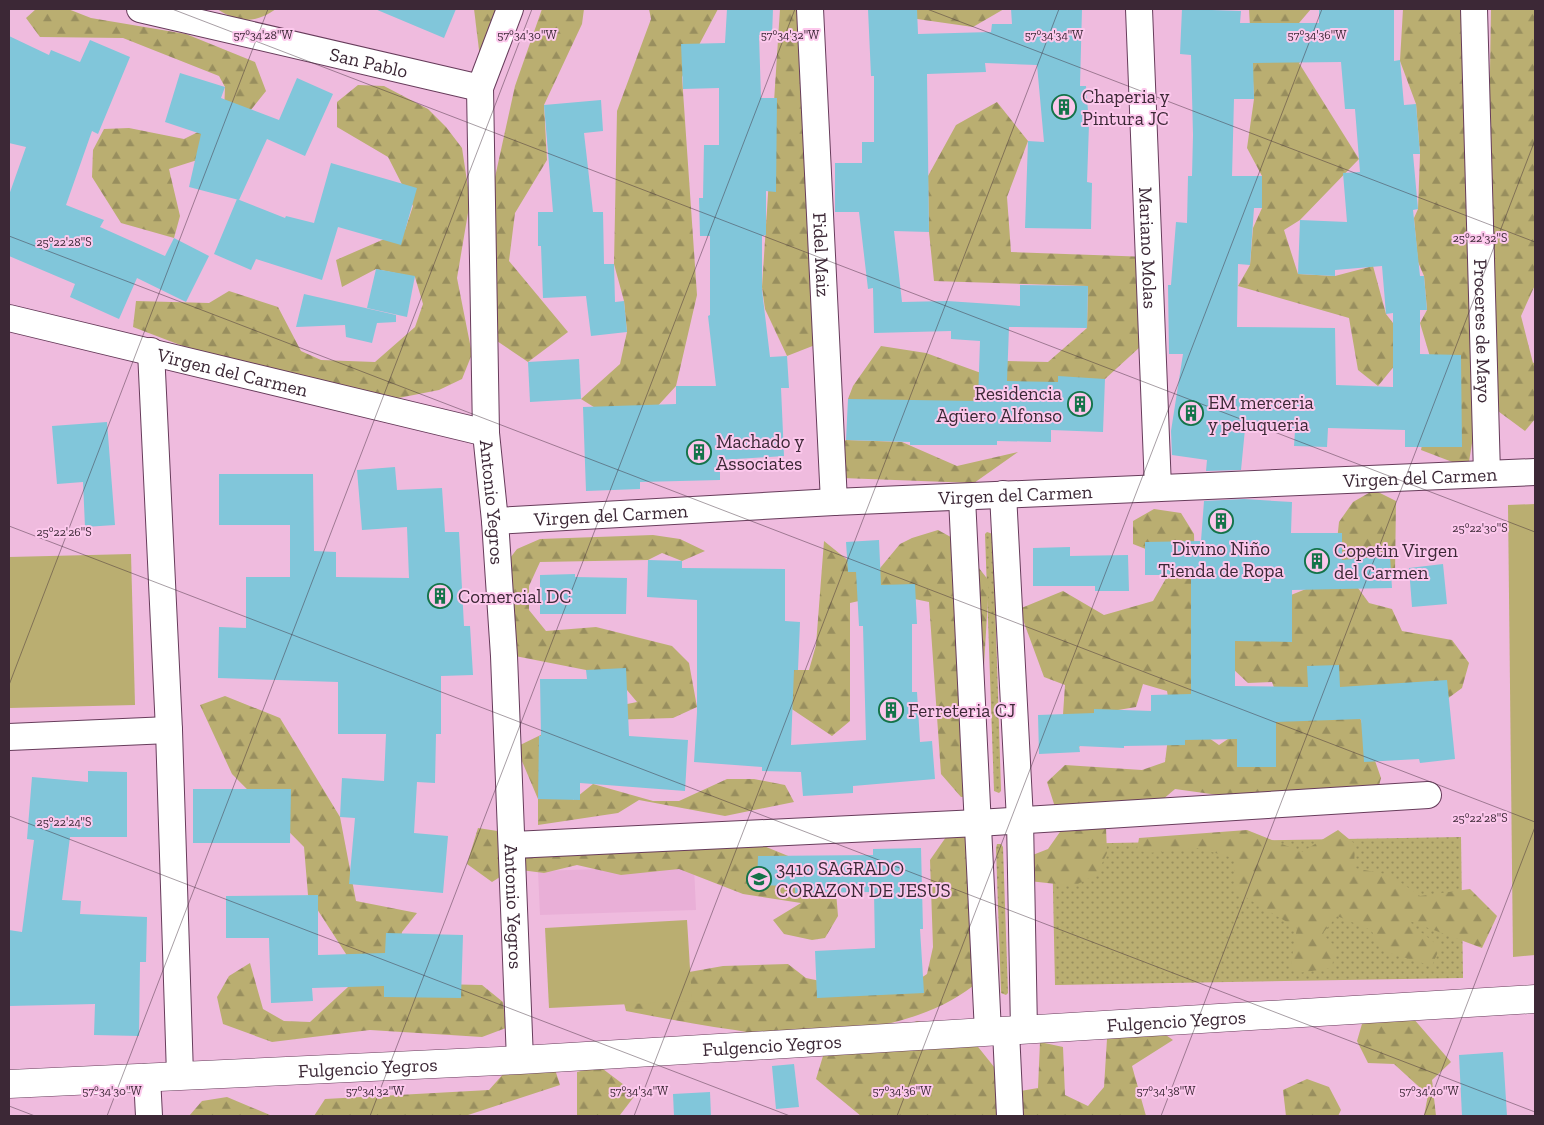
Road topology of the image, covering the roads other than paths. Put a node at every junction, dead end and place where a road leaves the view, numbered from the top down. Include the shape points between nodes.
1 (140, 9) edge
2 (510, 9) edge
3 (810, 9) edge
4 (1139, 9) edge
5 (1474, 9) edge
6 (480, 88) junction
7 (9, 318) edge
8 (151, 351) junction
9 (486, 433) junction
10 (1535, 472) edge
11 (1487, 474) junction
12 (1158, 488) junction
13 (1003, 494) junction
14 (962, 498) junction
15 (834, 502) junction
16 (495, 521) junction
17 (169, 730) junction
18 (9, 737) edge
19 (1428, 795) dead end
20 (1020, 820) junction
21 (978, 823) junction
22 (513, 845) junction
23 (1535, 1000) edge
24 (1006, 1031) junction
25 (520, 1060) junction
26 (180, 1075) junction
27 (147, 1077) junction
28 (9, 1084) edge
29 (149, 1116) edge
30 (1010, 1116) edge

1 - 6 street, San Pablo
2 - 6 street, Antonio Yegros
3 - 15 street, Fidel Maiz
4 - 12 street, Mariano Molas
5 - 11 street, Proceres de Mayo
6 - 9 street, Antonio Yegros
7 - 8 street, Virgen del Carmen
8 - 9 street, Virgen del Carmen
8 - 17 street
9 - 16 street, Antonio Yegros
10 - 11 street, Virgen del Carmen
11 - 12 street, Virgen del Carmen
12 - 13 street, Virgen del Carmen
13 - 14 street, Virgen del Carmen
13 - 20 street
14 - 15 street, Virgen del Carmen
14 - 21 street
15 - 16 street, Virgen del Carmen
16 - 22 street, Antonio Yegros
17 - 18 street
17 - 26 street
19 - 20 street
20 - 21 street
20 - 24 street
21 - 22 street
21 - 24 street
22 - 25 street, Antonio Yegros
23 - 24 street, Fulgencio Yegros
24 - 25 street, Fulgencio Yegros
24 - 30 street
25 - 26 street, Fulgencio Yegros
26 - 27 street, Fulgencio Yegros
27 - 28 street, Fulgencio Yegros
27 - 29 street

